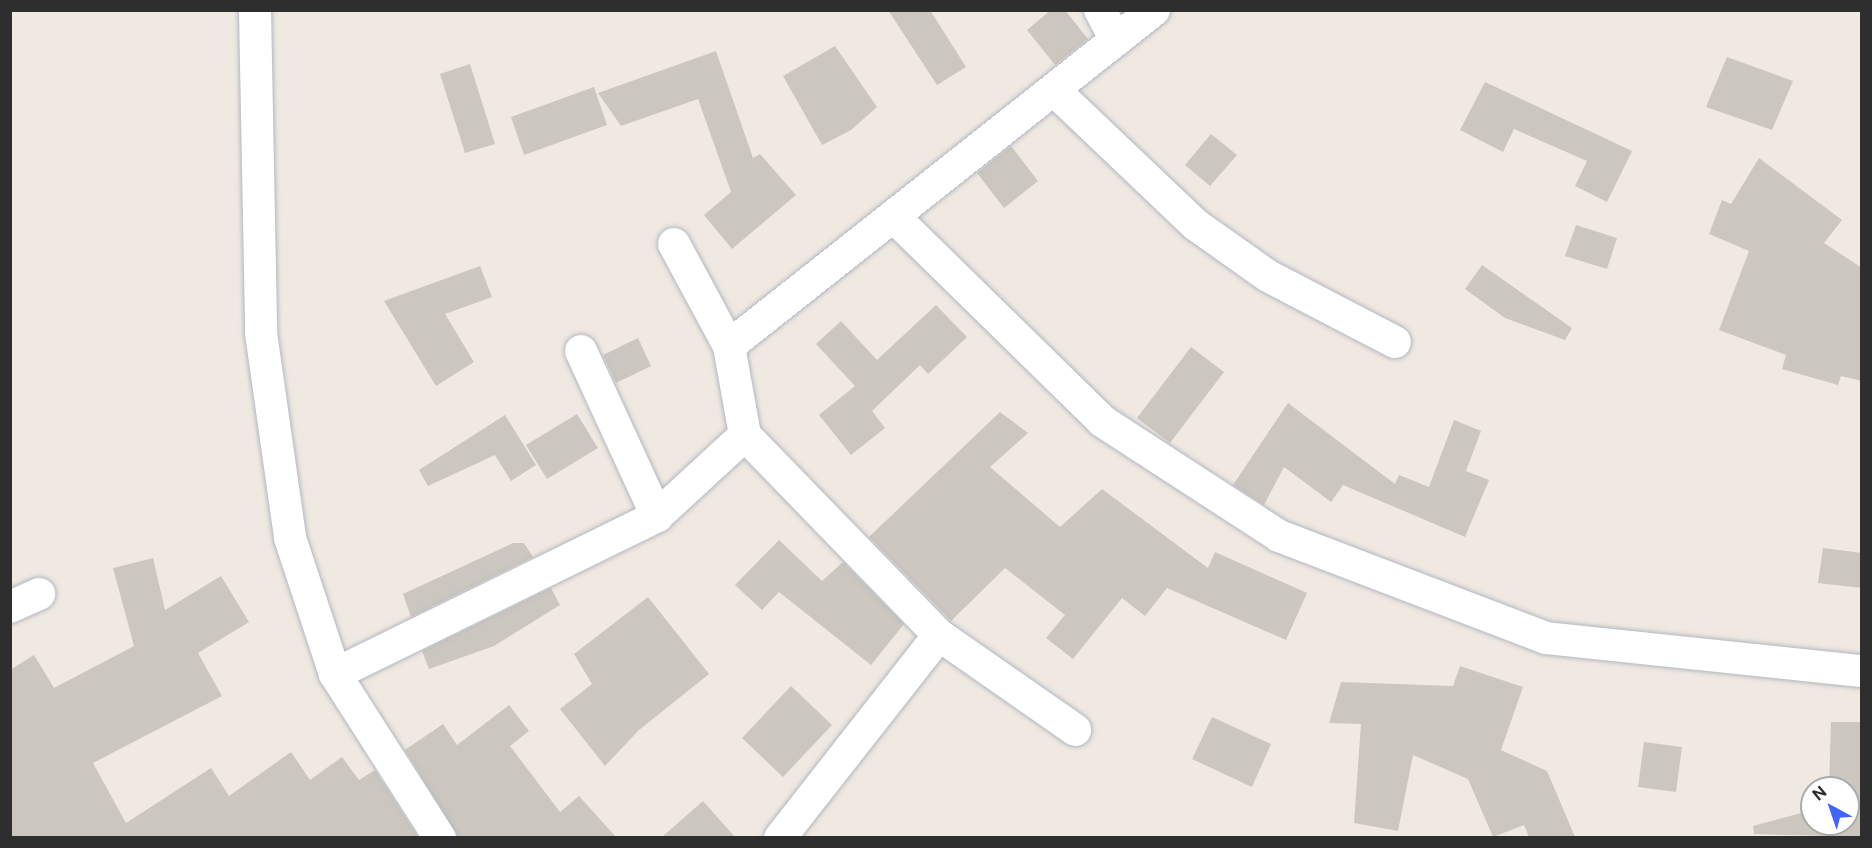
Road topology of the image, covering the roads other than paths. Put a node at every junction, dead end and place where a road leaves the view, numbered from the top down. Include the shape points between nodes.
1 (255, 10) edge
2 (1100, 10) edge
3 (1154, 10) edge
4 (1116, 40) junction
5 (1054, 90) junction
6 (894, 217) junction
7 (674, 244) dead end
8 (1395, 342) dead end
9 (729, 346) junction
10 (581, 351) dead end
11 (745, 435) junction
12 (657, 516) junction
13 (39, 594) dead end
14 (10, 607) edge
15 (939, 635) junction
16 (1862, 671) edge
17 (335, 674) junction
18 (1075, 730) dead end
19 (440, 837) edge
20 (780, 837) edge

1 - 17 street via 261,333 290,538
2 - 4 street
3 - 4 street
4 - 5 street
5 - 6 street
5 - 8 street via 1197,225 1268,276
6 - 9 street
6 - 16 street via 1102,421 1279,536 1546,638
7 - 9 street
9 - 11 street
10 - 12 street
11 - 12 street
11 - 15 street
12 - 17 street
13 - 14 street
15 - 18 street
15 - 20 street
17 - 19 street

